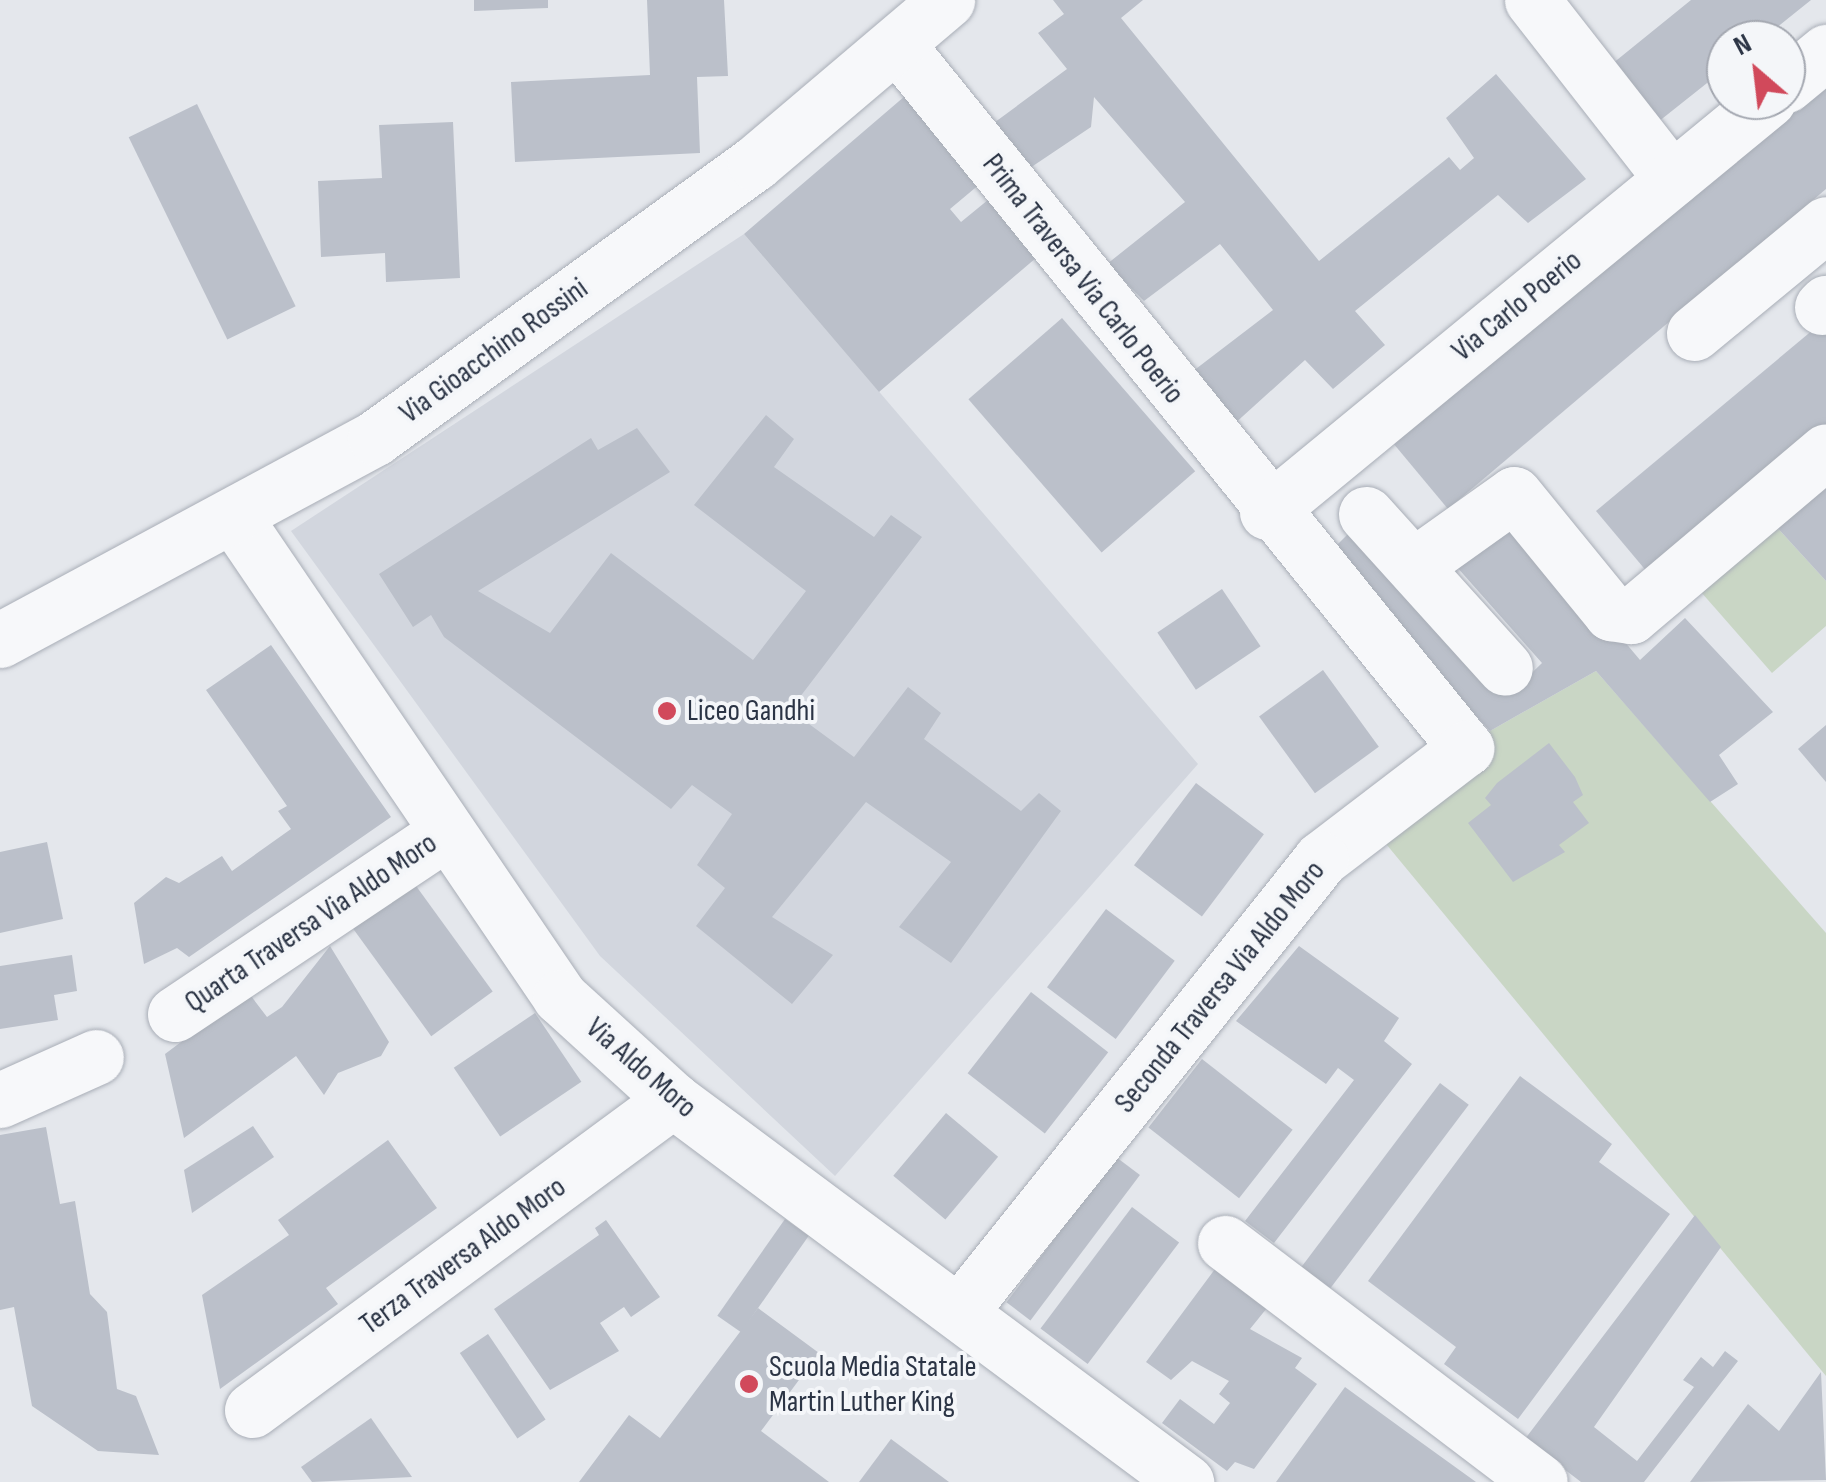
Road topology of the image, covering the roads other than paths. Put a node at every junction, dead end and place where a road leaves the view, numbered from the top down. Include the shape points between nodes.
1 (948, 0) edge
2 (1532, 0) edge
3 (899, 47) junction
4 (1826, 52) edge
5 (1806, 68) edge
6 (1743, 120) edge
7 (1672, 178) junction
8 (1826, 224) edge
9 (1694, 333) dead end
10 (1826, 451) edge
11 (1267, 512) junction
12 (1366, 514) dead end
13 (236, 520) junction
14 (1416, 564) junction
15 (0, 640) edge
16 (1505, 668) dead end
17 (448, 832) junction
18 (175, 1014) dead end
19 (96, 1057) dead end
20 (0, 1100) edge
21 (673, 1100) junction
22 (1225, 1242) dead end
23 (960, 1311) junction
24 (252, 1410) dead end
25 (1186, 1482) edge
26 (1540, 1482) edge

1 - 3 street, Via Gioacchino Rossini
2 - 7 street
3 - 11 street, Prima Traversa Via Carlo Poerio
3 - 13 street, Via Gioacchino Rossini via 375,438
4 - 5 street
6 - 7 street, Via Carlo Poerio
7 - 11 street, Via Carlo Poerio
8 - 9 street
10 - 14 street via 1630,616 1611,613 1514,494
11 - 23 street, Seconda Traversa Via Aldo Moro via 1466,748 1322,858
12 - 14 street
13 - 15 street, Via Gioacchino Rossini
13 - 17 street, Via Aldo Moro
14 - 16 street
17 - 18 street, Quarta Traversa Via Aldo Moro
17 - 21 street, Via Aldo Moro via 560,997
19 - 20 street
21 - 23 street, Via Aldo Moro
21 - 24 street, Terza Traversa Aldo Moro
22 - 26 street
23 - 25 street, Via Aldo Moro

